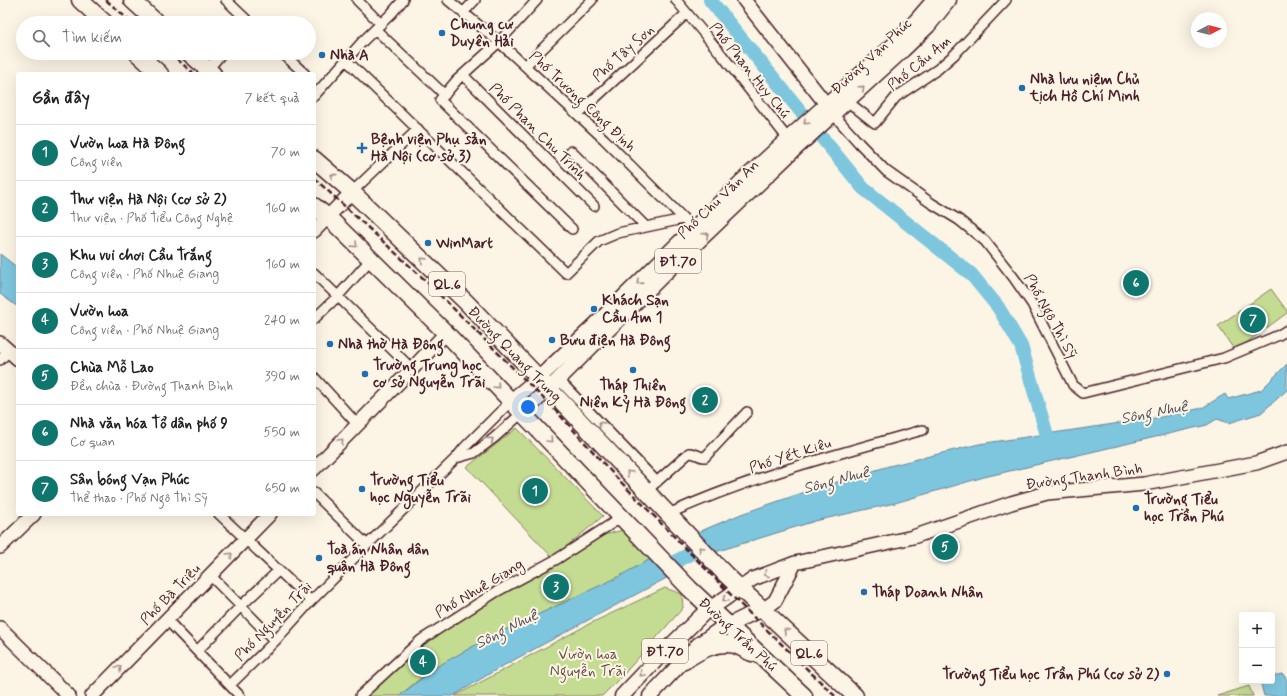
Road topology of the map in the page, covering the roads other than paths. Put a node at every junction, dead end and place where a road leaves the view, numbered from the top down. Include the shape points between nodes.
1 (80, 0) edge
2 (132, 0) edge
3 (226, 0) edge
4 (357, 0) edge
5 (403, 0) edge
6 (448, 0) edge
7 (475, 0) edge
8 (537, 0) edge
9 (592, 0) edge
10 (676, 0) edge
11 (744, 0) edge
12 (934, 0) edge
13 (949, 0) edge
14 (1006, 0) edge
15 (463, 13) junction
16 (687, 13) junction
17 (97, 16) edge
18 (149, 16) edge
19 (242, 16) edge
20 (378, 26) junction
21 (499, 42) junction
22 (145, 60) edge
23 (196, 60) edge
24 (217, 60) edge
25 (289, 60) edge
26 (346, 60) junction
27 (884, 61) junction
28 (525, 66) junction
29 (158, 72) edge
30 (207, 72) edge
31 (209, 72) edge
32 (302, 72) edge
33 (462, 75) junction
34 (317, 86) edge
35 (445, 95) junction
36 (847, 101) junction
37 (828, 110) junction
38 (578, 114) junction
39 (418, 129) junction
40 (793, 142) junction
41 (571, 151) dead end
42 (316, 161) edge
43 (757, 177) junction
44 (352, 192) junction
45 (594, 206) dead end
46 (316, 208) edge
47 (328, 217) junction
48 (684, 219) junction
49 (646, 227) junction
50 (316, 229) edge
51 (572, 229) dead end
52 (694, 229) junction
53 (371, 259) junction
54 (657, 272) junction
55 (316, 275) edge
56 (338, 296) junction
57 (316, 317) edge
58 (1287, 330) edge
59 (446, 333) junction
60 (412, 369) junction
61 (316, 379) edge
62 (548, 379) junction
63 (508, 404) junction
64 (746, 412) dead end
65 (519, 415) junction
66 (357, 424) junction
67 (923, 430) dead end
68 (1287, 452) edge
69 (456, 458) junction
70 (316, 467) edge
71 (652, 487) junction
72 (316, 495) edge
73 (32, 516) edge
74 (221, 516) edge
75 (268, 516) edge
76 (622, 517) junction
77 (672, 518) junction
78 (245, 539) junction
79 (367, 544) junction
80 (0, 547) edge
81 (795, 563) junction
82 (278, 571) junction
83 (210, 576) junction
84 (740, 588) junction
85 (312, 601) junction
86 (241, 606) junction
87 (711, 608) junction
88 (763, 610) junction
89 (167, 620) junction
90 (729, 626) junction
91 (0, 628) edge
92 (275, 641) junction
93 (198, 650) junction
94 (762, 657) junction
95 (684, 661) junction
96 (230, 685) junction
97 (69, 696) edge
98 (92, 696) edge
99 (240, 696) edge
100 (360, 696) edge
101 (622, 696) edge
102 (650, 696) edge
103 (804, 696) edge
104 (855, 696) edge

1 - 17 highway
2 - 18 highway
3 - 19 street
4 - 20 street
5 - 20 street
6 - 15 street, Phố Trương Công Định
7 - 15 street
8 - 21 street
9 - 28 street
10 - 16 street, Phố Phan Huy Chú
11 - 37 street
12 - 27 main road, Đường Vạn Phúc / ĐT.70
13 - 27 main road, Đường Vạn Phúc / ĐT.70 via 928,26
14 - 36 street, Phố Cầu Am via 955,54 938,69 896,97 874,123
15 - 21 street, Phố Trương Công Định
16 - 38 street, Phố Tây Sơn
16 - 40 street, Phố Phan Huy Chú
20 - 26 street
20 - 35 street
21 - 28 street, Phố Trương Công Định
21 - 33 street
22 - 29 highway
23 - 30 highway
24 - 31 street
25 - 32 street
26 - 34 street
26 - 39 street
36 -> 27 main road, Đường Vạn Phúc / ĐT.70
27 - 37 main road, Đường Vạn Phúc / ĐT.70
28 - 38 street, Phố Trương Công Định
33 - 35 street
33 - 45 street, Phố Phan Chu Trinh
35 - 51 street via 440,100
36 - 37 main road, Đường Vạn Phúc / ĐT.70
37 - 40 main road, ĐT.70
37 - 58 street, Phố Ngô Thì Sỹ via 886,170 985,241 1032,304 1073,386 1083,393 1224,358
38 - 48 street, Phố Trương Công Định
39 - 44 street
39 - 49 street via 566,273 600,241 618,233
40 - 43 main road, Phố Chu Văn An / ĐT.70
41 - 49 street
44 -> 42 highway, Đường Quang Trung / QL.6
43 - 52 main road, Phố Chu Văn An / ĐT.70
54 -> 43 main road, Phố Chu Văn An / ĐT.70
44 - 47 street
62 -> 44 highway, Đường Quang Trung / QL.6
46 - 47 highway, QL.6
47 - 50 street
47 -> 53 highway, QL.6
48 - 49 street
48 - 52 street, Phố Trương Công Định
52 - 54 main road, Phố Chu Văn An / ĐT.70
53 - 56 street
53 - 59 highway, QL.6
54 - 62 main road, Phố Chu Văn An / ĐT.70
55 - 56 street
56 - 57 street
56 - 60 street
59 - 60 street
59 -> 63 highway, QL.6
60 - 66 street
61 - 66 street
62 - 63 main road, Phố Chu Văn An / ĐT.70
62 - 65 main road, Phố Chu Văn An / ĐT.70
71 -> 62 highway, Đường Quang Trung / QL.6
63 - 65 highway, QL.6
63 - 69 street, Phố Nguyễn Trãi
64 - 71 street via 705,457 689,453
69 -> 65 street, Phố Nguyễn Trãi via 474,453
65 -> 76 highway, QL.6
70 -> 66 street
67 - 77 street, Phố Yết Kiêu via 815,460 711,496
68 - 81 street, Đường Thanh Bình via 1256,463 1144,484 1048,493 907,539
69 - 79 street, Phố Nguyễn Trãi
71 - 77 highway, Đường Quang Trung / QL.6
72 - 79 street
73 - 80 street
74 - 78 street
75 - 78 street, Phố Bà Triệu
76 - 87 highway, Đường Trần Phú / QL.6
76 - 100 street, Phố Nhuệ Giang via 421,640
84 -> 77 highway, QL.6
78 - 82 street
83 -> 78 street, Phố Bà Triệu
79 - 85 street, Phố Nguyễn Trãi
81 -> 84 street, Đường Thanh Bình via 753,579
81 - 88 street via 775,601
82 - 85 street
82 - 86 street
83 - 86 street
83 - 89 street, Phố Bà Triệu
84 -> 87 main road, ĐT.70
84 - 88 highway, QL.6
85 - 92 street, Phố Nguyễn Trãi
86 - 92 street
86 - 93 street
87 - 90 highway, Đường Trần Phú / QL.6
87 -> 101 main road, ĐT.70
88 - 90 main road, ĐT.70
104 -> 88 highway, QL.6
89 - 93 street
98 -> 89 street, Phố Bà Triệu
90 - 94 highway, Đường Trần Phú / QL.6
90 - 95 main road, ĐT.70 via 698,645
91 - 97 street
92 - 96 street, Phố Nguyễn Trãi
93 - 96 street
94 - 95 highway via 728,644 702,649
94 - 103 highway, Đường Trần Phú / QL.6
95 - 102 main road, ĐT.70
96 - 99 street

